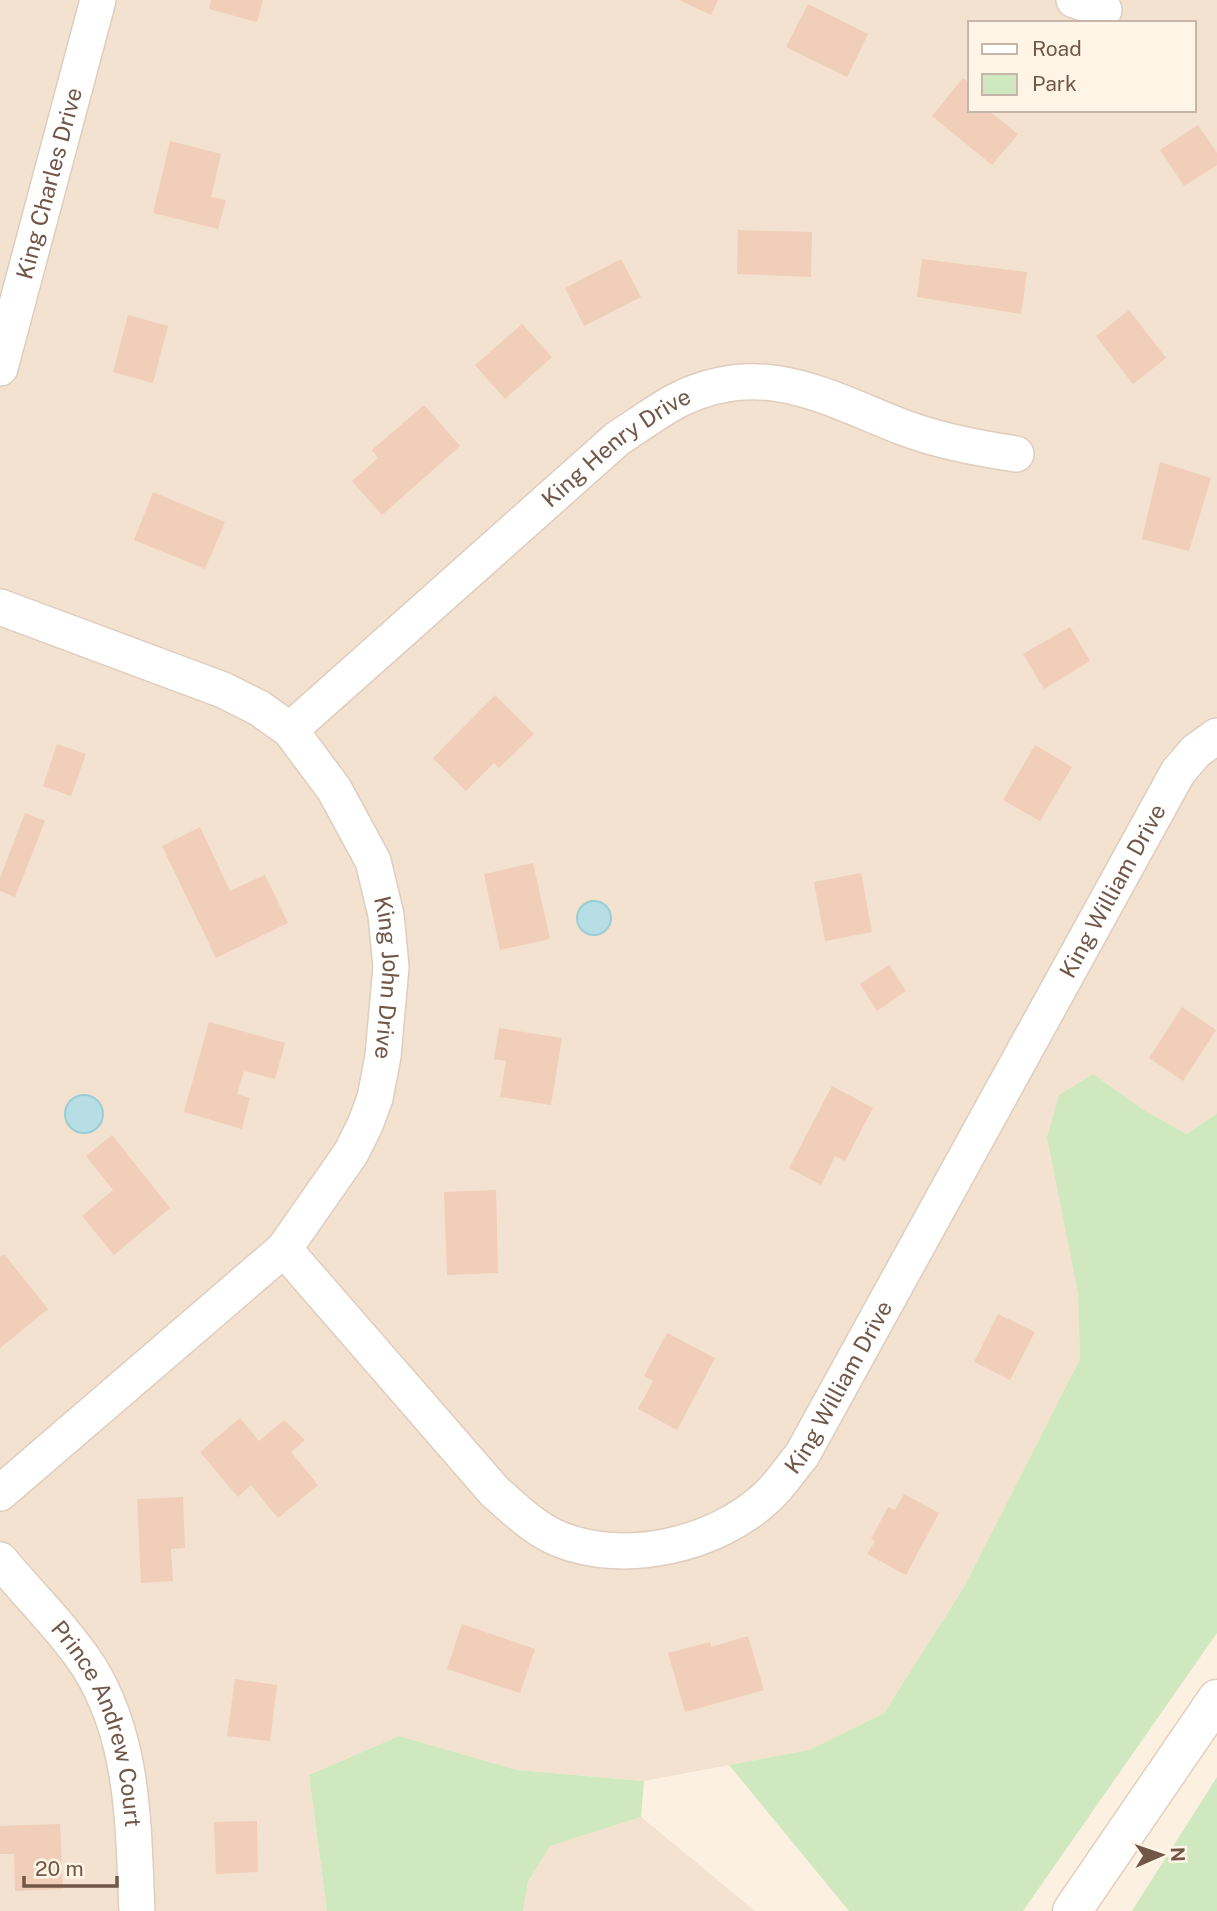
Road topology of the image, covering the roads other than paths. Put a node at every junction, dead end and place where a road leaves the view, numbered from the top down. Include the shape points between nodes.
1 (98, 0) edge
2 (7, 308) edge
3 (0, 368) edge
4 (1016, 454) dead end
5 (0, 607) edge
6 (290, 730) junction
7 (1217, 736) edge
8 (284, 1249) junction
9 (0, 1493) edge
10 (0, 1560) edge
11 (1217, 1699) edge
12 (137, 1911) edge
13 (1072, 1911) edge

1 - 2 street, King Charles Drive
2 - 3 street, King Charles Drive
4 - 6 street, King Henry Drive via 958,446 798,386 740,383 677,401 617,439
5 - 6 street, King John Drive via 223,690
6 - 8 street, King John Drive via 334,789 373,861 386,915 391,967 383,1056 365,1125 351,1153
7 - 8 street, King William Drive via 1178,772 802,1455 768,1496 705,1536 619,1552 558,1539 531,1523 495,1492
8 - 9 street, King John Drive
10 - 12 street, Prince Andrew Court via 87,1665 104,1693 130,1784
11 - 13 street

